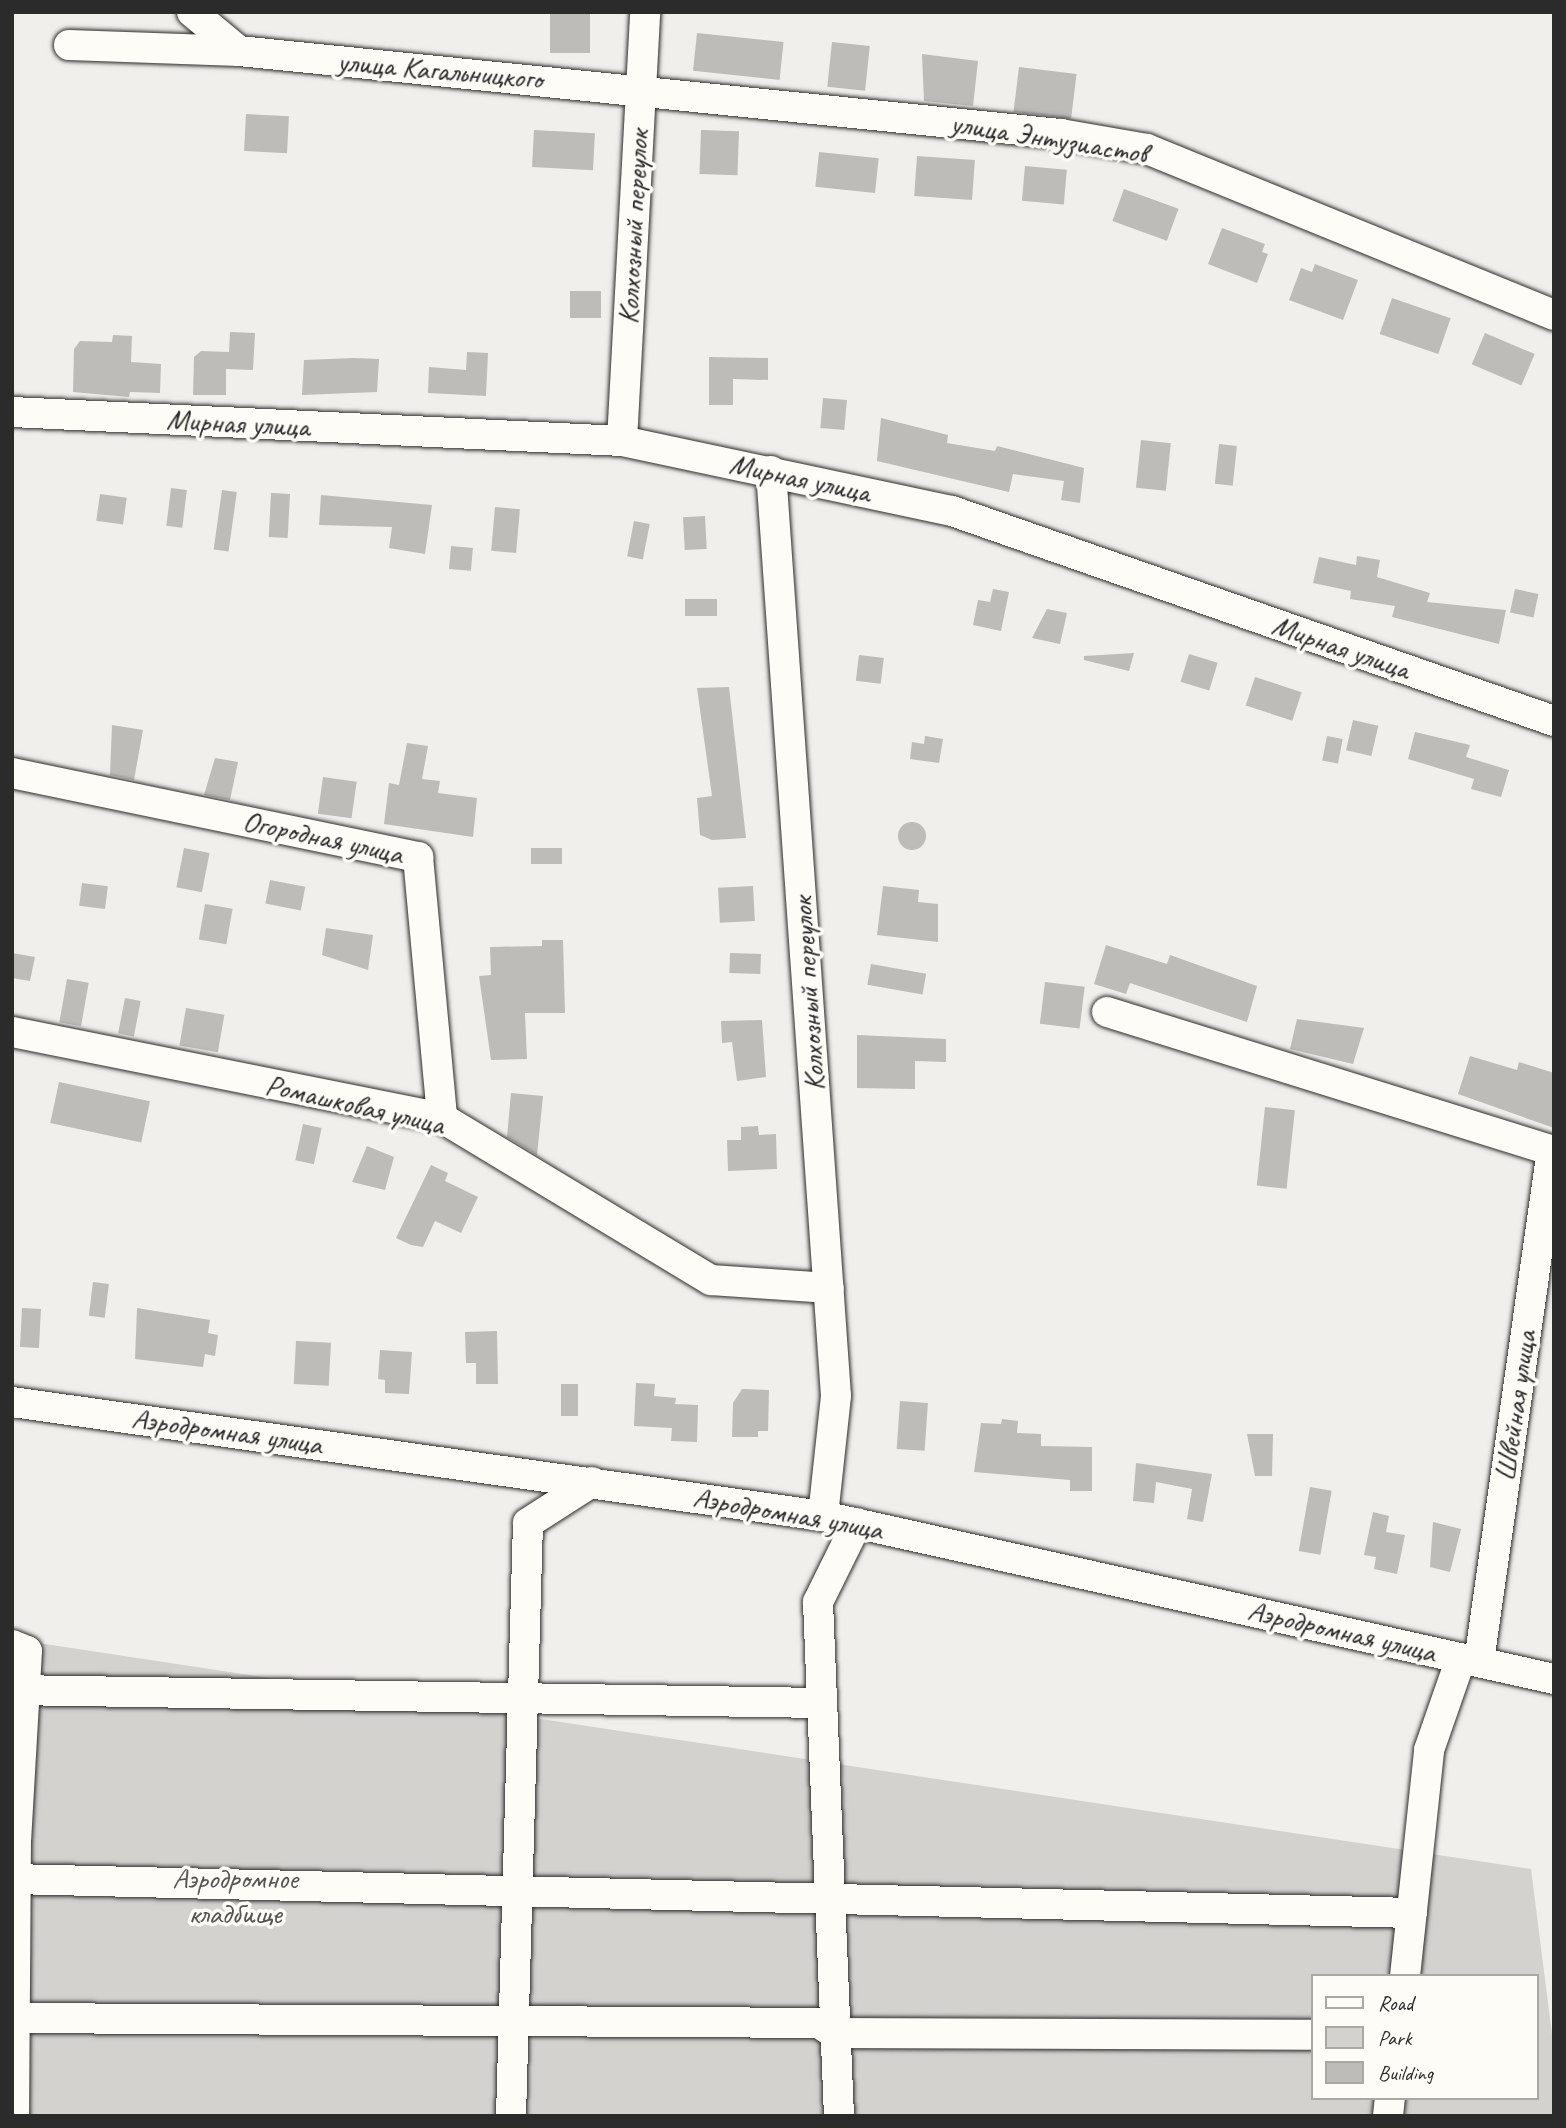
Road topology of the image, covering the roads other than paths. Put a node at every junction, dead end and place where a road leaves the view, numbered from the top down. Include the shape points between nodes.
1 (192, 12) edge
2 (645, 12) edge
3 (69, 45) dead end
4 (239, 51) junction
5 (640, 89) junction
6 (1554, 315) edge
7 (12, 412) edge
8 (622, 441) junction
9 (771, 471) junction
10 (1554, 721) edge
11 (12, 772) edge
12 (1107, 1012) dead end
13 (12, 1032) edge
14 (442, 1118) junction
15 (1553, 1150) edge
16 (829, 1288) junction
17 (12, 1402) edge
18 (592, 1482) junction
19 (822, 1516) junction
20 (857, 1523) junction
21 (12, 1645) edge
22 (1470, 1660) junction
23 (1554, 1679) edge
24 (18, 1691) edge
25 (526, 1701) junction
26 (822, 1703) junction
27 (14, 1879) edge
28 (519, 1894) junction
29 (829, 1902) junction
30 (1412, 1913) junction
31 (1405, 1974) edge
32 (13, 2018) edge
33 (514, 2020) junction
34 (834, 2033) junction
35 (1310, 2035) edge
36 (13, 2116) edge
37 (511, 2116) edge
38 (839, 2116) edge

1 - 4 street
2 - 5 street, Колхозный переулок
3 - 4 street, улица Кагальницкого
4 - 5 street, улица Кагальницкого
5 - 6 street, улица Энтузиастов via 1061,134 1147,149
5 - 8 street, Колхозный переулок
7 - 8 street, Мирная улица
8 - 9 street, Мирная улица
9 - 10 street, Мирная улица via 952,511
9 - 16 street, Колхозный переулок
11 - 14 street, Огородная улица via 418,857
12 - 15 street, Швейная улица
13 - 14 street, Ромашковая улица
14 - 16 street, Ромашковая улица via 711,1280
15 - 22 street, Швейная улица
16 - 19 street, Колхозный переулок via 836,1396
17 - 18 street, Аэродромная улица
18 - 19 street, Аэродромная улица
18 - 25 street via 528,1523
19 - 20 street, Аэродромная улица
20 - 22 street, Аэродромная улица
20 - 26 street via 818,1602
21 - 24 street via 27,1651
22 - 23 street, Аэродромная улица
22 - 30 street, Швейная улица via 1429,1750
24 - 25 street
24 - 27 street
25 - 26 street
25 - 28 street
26 - 29 street
27 - 28 street
27 - 32 street
28 - 29 street
28 - 33 street
29 - 30 street
29 - 34 street
30 - 31 street, Швейная улица
32 - 33 street
32 - 36 street
33 - 34 street via 819,2023
33 - 37 street
34 - 35 street
34 - 38 street

